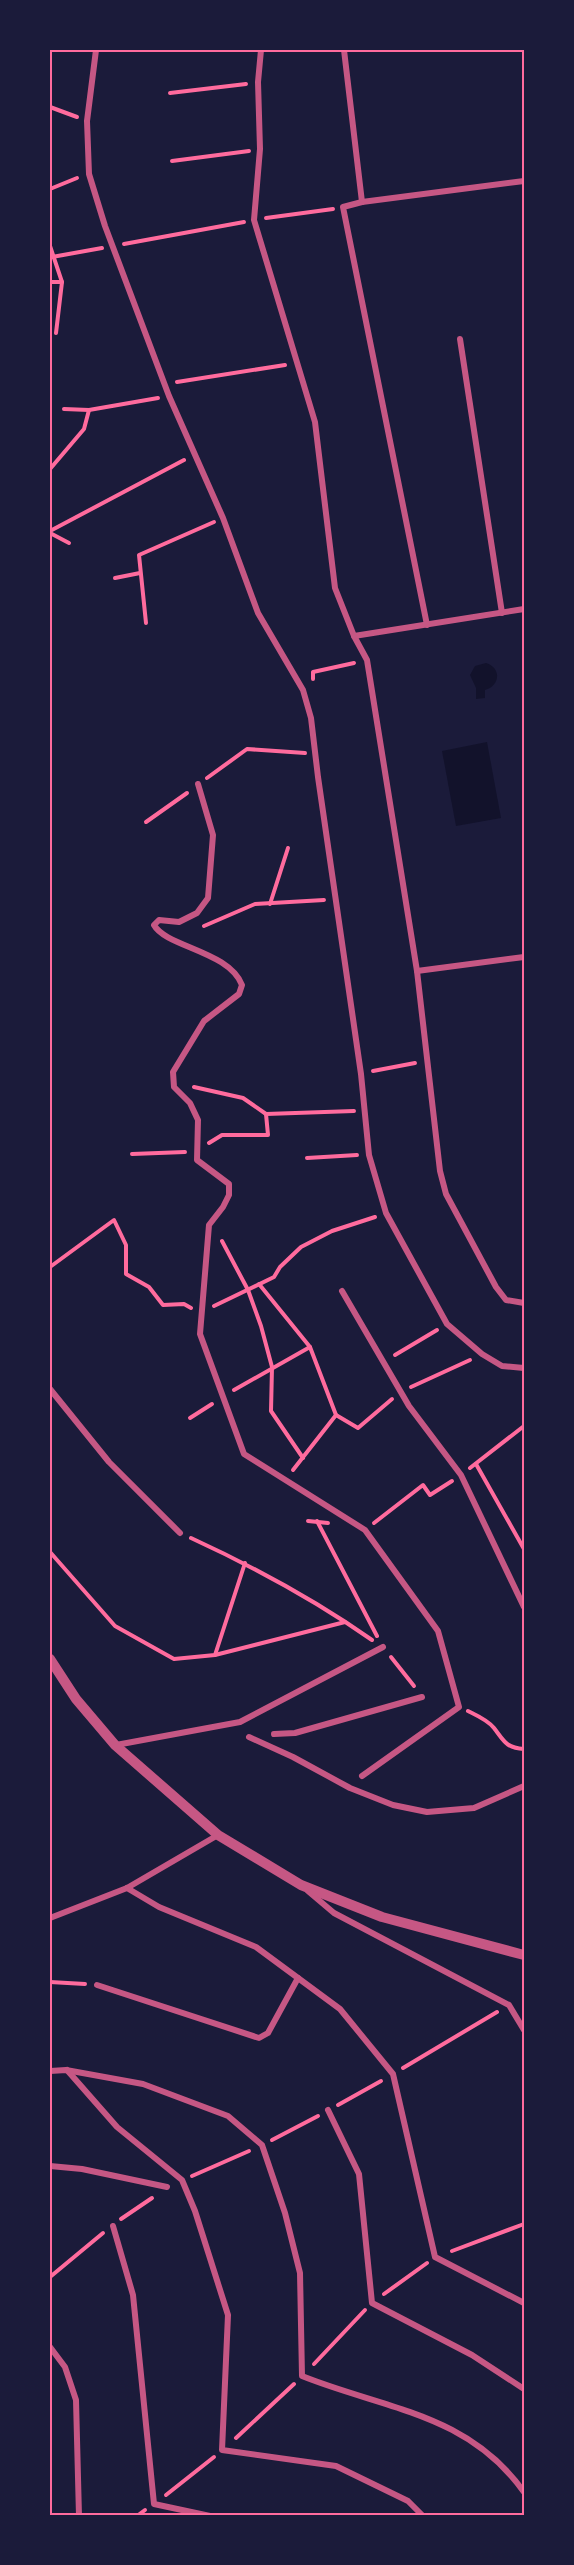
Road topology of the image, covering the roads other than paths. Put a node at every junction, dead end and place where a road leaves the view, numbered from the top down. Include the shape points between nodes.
1 (96, 50) edge
2 (261, 50) edge
3 (344, 50) edge
4 (525, 181) edge
5 (362, 202) junction
6 (460, 339) dead end
7 (525, 609) edge
8 (502, 613) junction
9 (427, 625) junction
10 (354, 636) junction
11 (198, 784) road end
12 (525, 957) edge
13 (417, 971) junction
14 (342, 1291) dead end
15 (525, 1303) edge
16 (525, 1368) edge
17 (50, 1389) edge
18 (180, 1533) road end
19 (525, 1607) edge
20 (382, 1647) road end
21 (50, 1659) edge
22 (422, 1697) road end
23 (274, 1734) dead end
24 (249, 1737) dead end
25 (115, 1745) junction
26 (362, 1776) dead end
27 (525, 1786) edge
28 (218, 1835) junction
29 (301, 1885) junction
30 (126, 1888) junction
31 (50, 1918) edge
32 (525, 1955) edge
33 (298, 1978) junction
34 (97, 1985) road end
35 (525, 2030) edge
36 (66, 2070) junction
37 (50, 2071) edge
38 (328, 2110) road end
39 (50, 2166) edge
40 (167, 2187) road end
41 (112, 2226) road end
42 (525, 2303) edge
43 (50, 2347) edge
44 (525, 2389) edge
45 (525, 2492) edge
46 (79, 2516) edge
47 (210, 2516) edge
48 (423, 2516) edge

1 - 16 street via 87,121 89,174 164,384 223,518 258,613 303,690 311,718 369,1155 386,1213 447,1324 502,1366
2 - 10 street via 260,150 254,220 315,422 335,588
3 - 5 street
4 - 5 street
5 - 9 street via 343,207
6 - 8 street
7 - 8 street
8 - 9 street
9 - 10 street
10 - 13 street via 367,660
11 - 26 street via 213,835 208,898 197,914 179,922 159,920 154,925 220,961 242,985 239,994 204,1022 173,1072 177,1092 190,1103 198,1120 197,1160 229,1184 224,1207 209,1225 200,1334 244,1454 365,1530 438,1631 459,1707
12 - 13 street
13 - 15 street via 446,1194 496,1287 506,1300
14 - 19 street via 401,1392 461,1475
17 - 18 street via 109,1462
20 - 25 street via 240,1722
21 - 25 street via 76,1699
22 - 23 street via 295,1733
24 - 27 street via 350,1788 393,1805 427,1812 474,1808
25 - 28 street
28 - 29 street
28 - 30 street
29 - 32 street via 382,1917
29 - 35 street via 334,1913 509,2005
30 - 31 street
30 - 33 street via 159,1907 256,1947
33 - 34 street via 268,2033 259,2038
33 - 42 street via 340,2009 393,2074 435,2257
36 - 37 street
36 - 45 street via 143,2084 228,2116 262,2145 300,2273 302,2376 382,2401 478,2443
36 - 48 street via 117,2127 182,2180 195,2211 228,2315 222,2450 336,2466 408,2500
38 - 44 street via 359,2174 372,2303 472,2355
39 - 40 street
41 - 47 street via 133,2295 154,2504
43 - 46 street via 65,2367 76,2400

